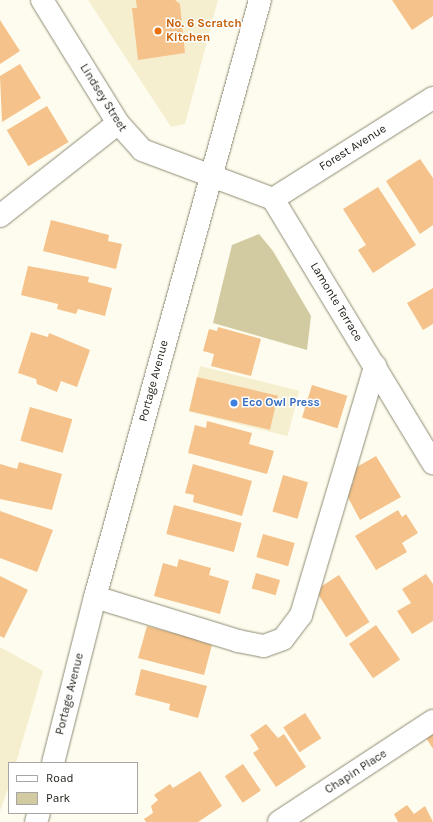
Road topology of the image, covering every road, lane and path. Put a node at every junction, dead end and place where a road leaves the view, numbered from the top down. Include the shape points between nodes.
1 (42, 0) edge
2 (260, 0) edge
3 (433, 98) edge
4 (118, 123) junction
5 (210, 178) junction
6 (273, 199) junction
7 (0, 216) edge
8 (375, 366) junction
9 (433, 463) edge
10 (95, 598) junction
11 (433, 721) edge
12 (53, 762) edge
13 (279, 822) edge

1 - 4 street, Lindsey Street
2 - 5 street, Portage Avenue
3 - 6 street, Forest Avenue
4 - 5 street, Lindsey Street via 142,150
4 - 7 street
5 - 6 street
5 - 10 street, Portage Avenue
6 - 8 street, Lamonte Terrace
8 - 9 street, Lamonte Terrace
8 - 10 street via 301,615 283,639 264,646 238,641
10 - 12 street, Portage Avenue
11 - 13 street, Chapin Place

